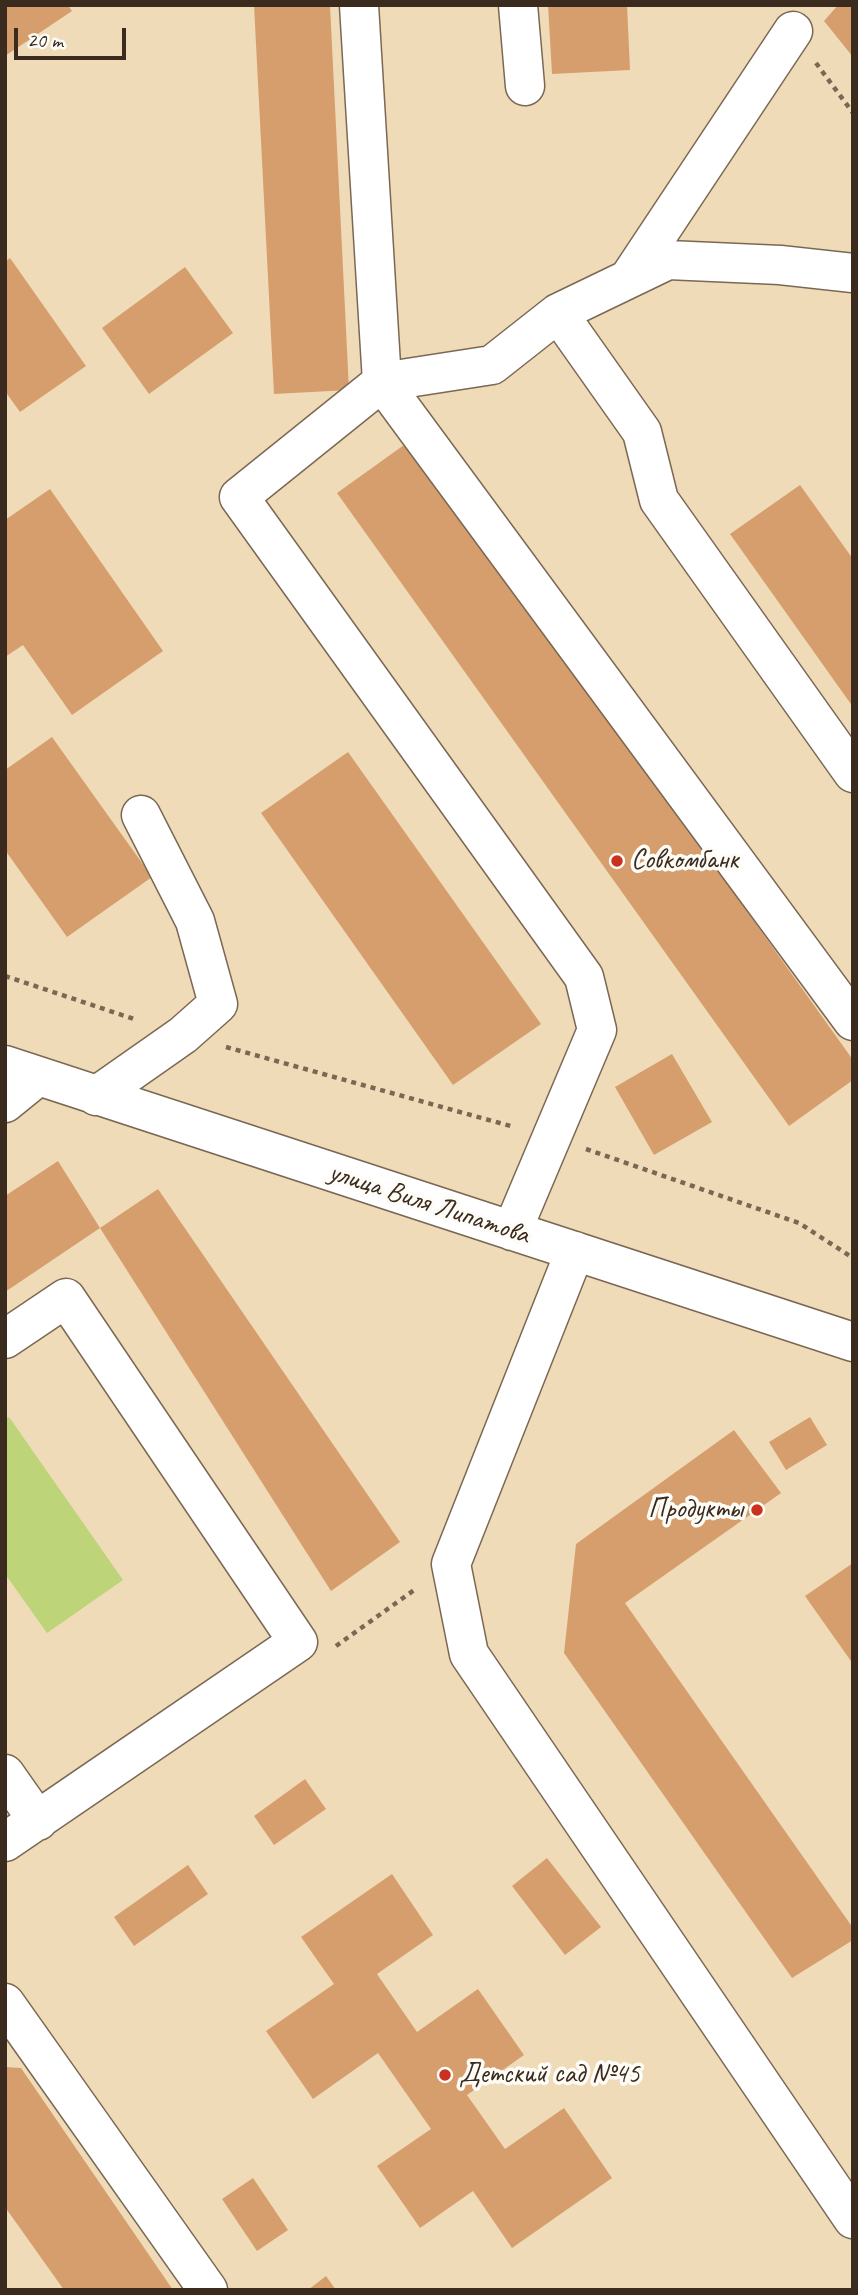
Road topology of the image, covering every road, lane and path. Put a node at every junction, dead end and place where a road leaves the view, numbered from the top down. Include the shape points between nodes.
1 (359, 5) edge
2 (518, 5) edge
3 (793, 31) joint
4 (524, 86) dead end
5 (853, 113) edge
6 (853, 273) edge
7 (629, 278) junction
8 (558, 313) junction
9 (382, 382) junction
10 (853, 773) edge
11 (141, 815) dead end
12 (5, 976) edge
13 (853, 1021) edge
14 (183, 1035) junction
15 (21, 1071) edge
16 (96, 1096) junction
17 (5, 1103) edge
18 (552, 1137) junction
19 (512, 1231) junction
20 (575, 1251) junction
21 (853, 1258) edge
22 (5, 1339) edge
23 (853, 1342) edge
24 (5, 1774) edge
25 (38, 1821) junction
26 (5, 1842) edge
27 (5, 2003) edge
28 (853, 2219) edge
29 (208, 2290) edge

1 - 9 street
2 - 4 street
3 - 5 path
3 - 7 street
6 - 7 street via 668,260
7 - 8 street
8 - 9 street via 492,365
8 - 10 street via 642,432 659,500
9 - 13 street
9 - 18 street via 239,497 584,977 597,1030
11 - 14 street via 195,921 218,1004
12 - 14 path
14 - 16 street
14 - 18 path
15 - 16 street, улица Виля Липатова
15 - 17 street
16 - 19 street, улица Виля Липатова
18 - 19 street
18 - 21 path via 799,1223
19 - 20 street, улица Виля Липатова
20 - 23 street, улица Виля Липатова
20 - 28 street via 451,1563 469,1654
22 - 25 street via 66,1298 298,1642
24 - 25 street
25 - 26 street
27 - 29 street

